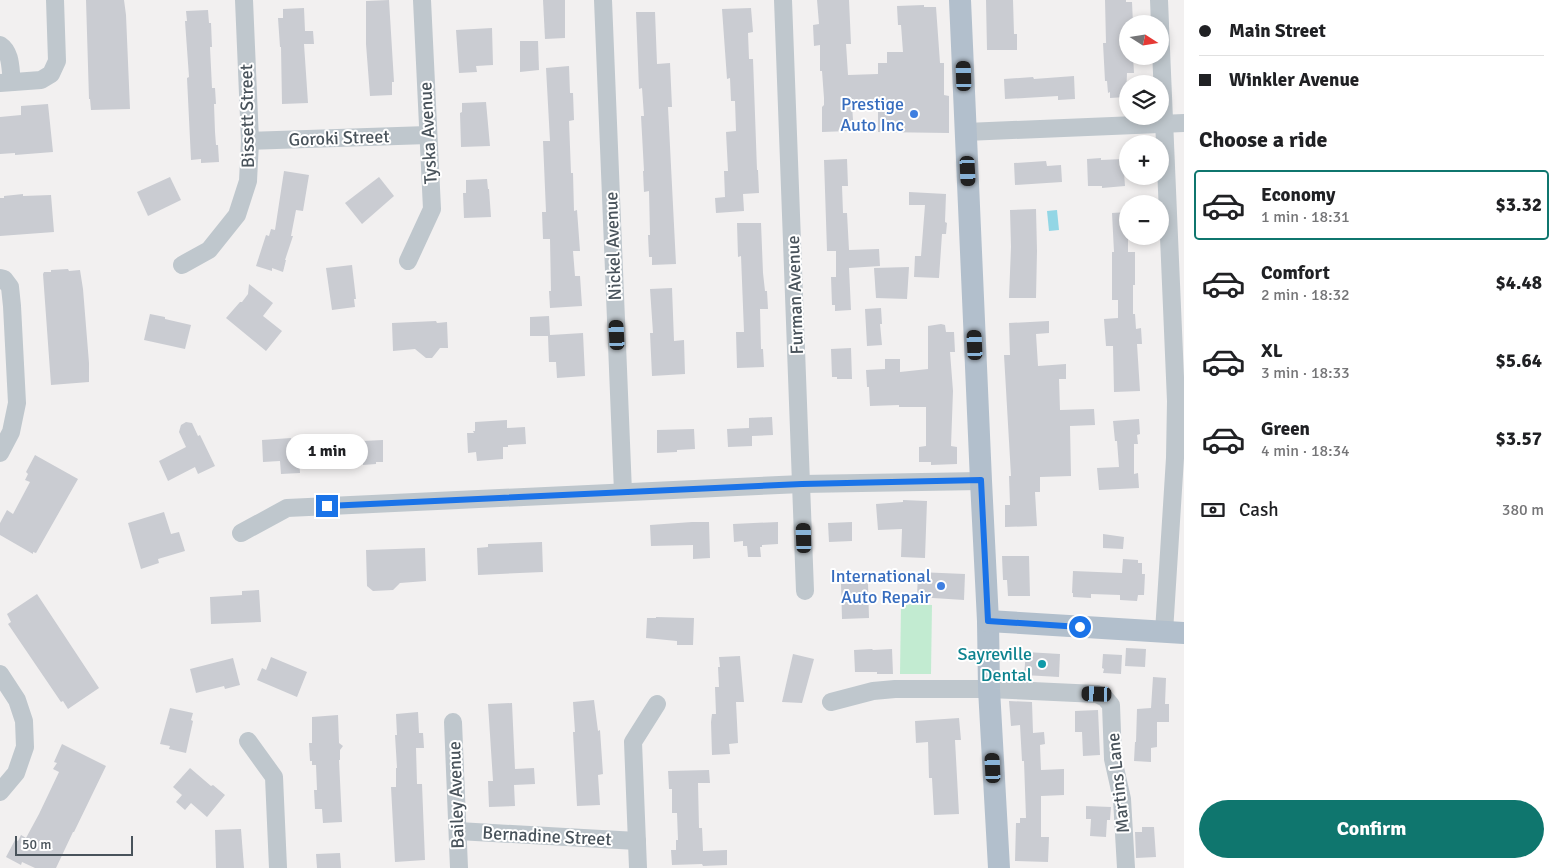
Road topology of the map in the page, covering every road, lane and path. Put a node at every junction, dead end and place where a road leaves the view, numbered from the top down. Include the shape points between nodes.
1 (56, 0) edge
2 (244, 0) edge
3 (422, 0) edge
4 (603, 0) edge
5 (783, 0) edge
6 (960, 0) edge
7 (1159, 0) edge
8 (1160, 15) edge
9 (0, 46) edge
10 (6, 83) edge
11 (1184, 123) edge
12 (1169, 124) edge
13 (1139, 125) edge
14 (1164, 125) edge
15 (966, 132) junction
16 (428, 135) junction
17 (250, 141) junction
18 (408, 260) dead end
19 (182, 265) dead end
20 (0, 278) edge
21 (1180, 401) edge
22 (0, 453) edge
23 (981, 480) junction
24 (802, 484) junction
25 (623, 492) junction
26 (241, 533) dead end
27 (805, 590) dead end
28 (988, 621) junction
29 (1174, 633) edge
30 (0, 674) edge
31 (989, 689) junction
32 (831, 702) dead end
33 (657, 704) dead end
34 (453, 722) dead end
35 (248, 742) dead end
36 (0, 792) edge
37 (458, 832) junction
38 (637, 841) junction
39 (278, 868) edge
40 (459, 868) edge
41 (638, 868) edge
42 (1003, 868) edge
43 (1126, 868) edge

1 - 10 street via 57,61 51,74 41,80
2 - 17 street, Bissett Street
3 - 16 street, Tyska Avenue
4 - 25 street, Nickel Avenue
5 - 24 street, Furman Avenue
6 - 15 main road
7 - 8 street
9 - 10 street via 9,56
11 - 12 street
13 - 15 street
14 - 21 street
15 - 23 main road
16 - 17 street, Goroki Street
16 - 18 street, Tyska Avenue via 432,209
17 - 19 street, Bissett Street via 248,181 237,215 209,250
20 - 22 street via 10,287 17,403 11,432
21 - 29 street via 1174,458
23 - 24 street
23 - 28 main road
24 - 25 street
24 - 27 street, Furman Avenue
25 - 26 street via 287,508
28 - 29 main road
28 - 31 main road
30 - 36 street via 17,700 24,720 25,747 16,773
31 - 32 street via 895,688
31 - 42 main road
31 - 43 street, Martins Lane via 1097,694 1106,698 1111,705 1113,759 1122,799
33 - 38 street via 633,742
34 - 37 street, Bailey Avenue
35 - 39 street via 274,777
37 - 38 street, Bernadine Street
37 - 40 street, Bailey Avenue
38 - 41 street

